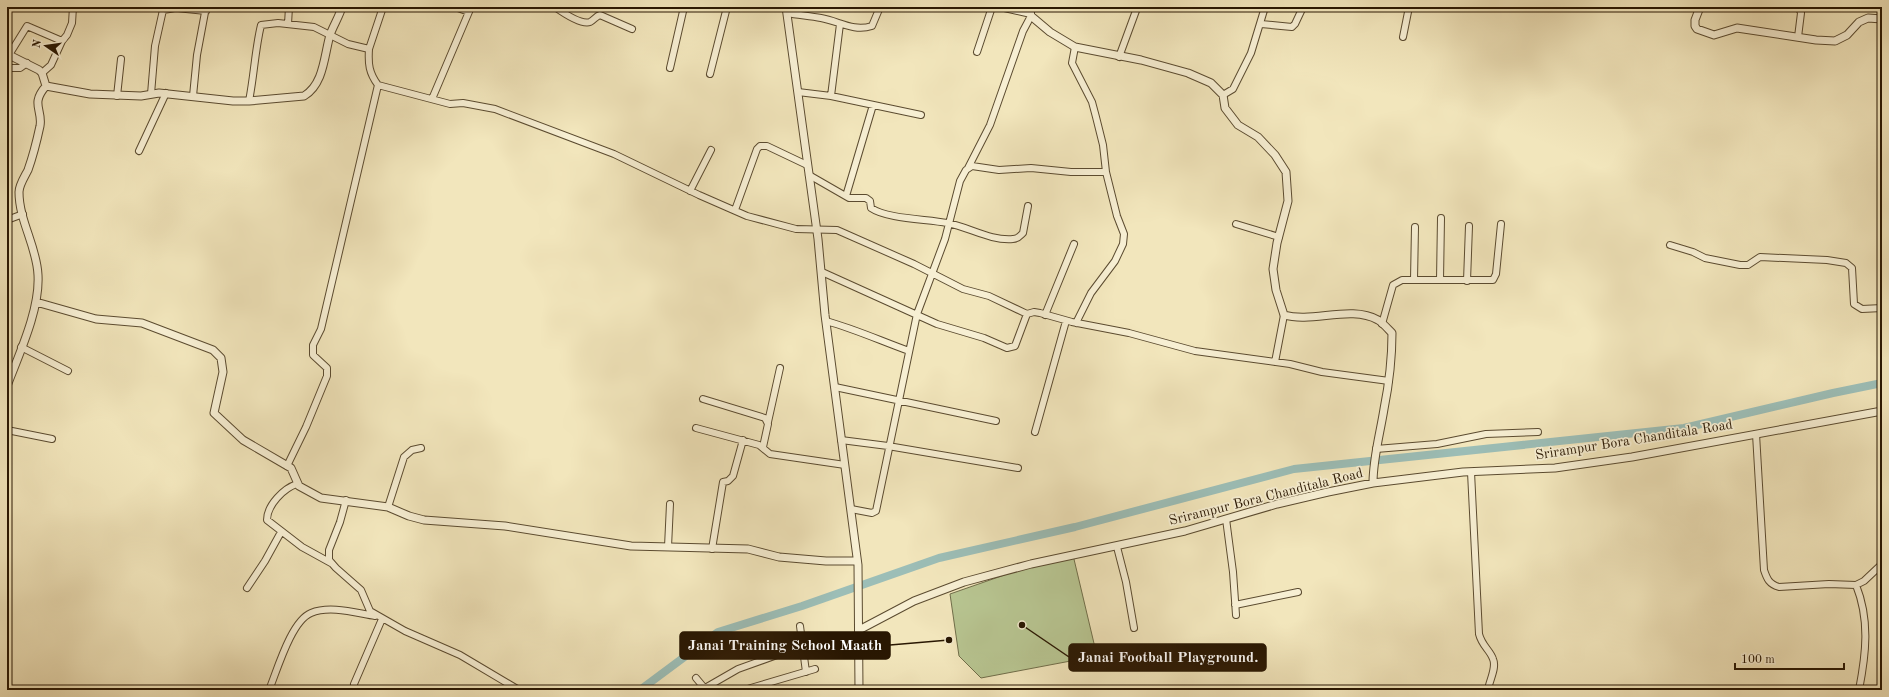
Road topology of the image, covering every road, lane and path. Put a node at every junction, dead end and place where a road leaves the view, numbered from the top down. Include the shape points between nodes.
1 (73, 7) edge
2 (289, 7) edge
3 (342, 7) edge
4 (383, 7) edge
5 (455, 7) edge
6 (555, 7) edge
7 (684, 7) edge
8 (727, 7) edge
9 (880, 7) edge
10 (992, 7) edge
11 (1000, 7) edge
12 (1265, 7) edge
13 (1303, 7) edge
14 (1409, 7) edge
15 (1700, 7) edge
16 (1796, 7) edge
17 (1137, 8) edge
18 (206, 9) edge
19 (470, 9) edge
20 (786, 10) edge
21 (1030, 13) edge
22 (1882, 18) edge
23 (288, 24) junction
24 (840, 24) junction
25 (1261, 24) junction
26 (632, 29) dead end
27 (330, 34) junction
28 (1402, 37) dead end
29 (1798, 37) junction
30 (62, 41) junction
31 (1075, 47) junction
32 (369, 49) junction
33 (977, 52) dead end
34 (8, 55) edge
35 (1119, 56) junction
36 (121, 59) dead end
37 (27, 63) junction
38 (7, 68) edge
39 (670, 68) dead end
40 (42, 73) junction
41 (710, 74) dead end
42 (378, 85) junction
43 (46, 86) junction
44 (798, 92) junction
45 (151, 94) junction
46 (166, 94) junction
47 (1223, 95) junction
48 (117, 96) junction
49 (193, 96) junction
50 (831, 96) junction
51 (432, 100) junction
52 (249, 102) junction
53 (873, 105) junction
54 (921, 115) dead end
55 (711, 150) dead end
56 (139, 151) dead end
57 (807, 165) junction
58 (968, 168) junction
59 (1106, 172) junction
60 (809, 175) junction
61 (690, 191) junction
62 (846, 196) junction
63 (1028, 206) dead end
64 (735, 210) junction
65 (23, 214) junction
66 (1441, 218) dead end
67 (7, 220) edge
68 (949, 223) junction
69 (1236, 224) dead end
70 (1501, 224) dead end
71 (1469, 226) dead end
72 (1415, 227) dead end
73 (817, 230) junction
74 (1279, 237) junction
75 (1074, 244) dead end
76 (1670, 245) dead end
77 (822, 272) junction
78 (932, 274) junction
79 (1414, 280) junction
80 (1440, 280) junction
81 (1467, 281) junction
82 (36, 302) junction
83 (1882, 308) edge
84 (916, 314) junction
85 (1027, 314) junction
86 (1046, 315) junction
87 (1284, 315) junction
88 (826, 321) junction
89 (1066, 321) junction
90 (1076, 323) junction
91 (1382, 324) junction
92 (21, 347) junction
93 (909, 351) junction
94 (1275, 362) junction
95 (780, 368) dead end
96 (68, 372) dead end
97 (1388, 381) junction
98 (7, 386) edge
99 (835, 387) junction
100 (703, 399) dead end
101 (899, 400) junction
102 (1882, 411) edge
103 (996, 421) dead end
104 (768, 422) junction
105 (696, 428) dead end
106 (7, 430) edge
107 (1035, 432) dead end
108 (1538, 432) dead end
109 (1756, 434) junction
110 (52, 439) dead end
111 (743, 440) junction
112 (841, 440) junction
113 (888, 446) junction
114 (763, 447) junction
115 (421, 448) dead end
116 (1375, 453) junction
117 (845, 465) junction
118 (287, 466) junction
119 (1018, 468) dead end
120 (1471, 472) junction
121 (1373, 483) junction
122 (297, 484) junction
123 (346, 500) junction
124 (670, 504) dead end
125 (388, 507) junction
126 (851, 509) junction
127 (1226, 519) junction
128 (281, 532) junction
129 (668, 547) junction
130 (1117, 547) junction
131 (712, 549) junction
132 (857, 561) junction
133 (331, 563) junction
134 (1882, 564) edge
135 (1856, 585) junction
136 (247, 588) dead end
137 (1298, 592) dead end
138 (1235, 605) junction
139 (1236, 615) dead end
140 (379, 617) junction
141 (800, 626) dead end
142 (1134, 628) dead end
143 (859, 630) junction
144 (802, 646) junction
145 (815, 669) dead end
146 (806, 672) junction
147 (696, 678) dead end
148 (354, 684) dead end
149 (705, 689) edge
150 (269, 690) edge
151 (519, 690) edge
152 (744, 690) edge
153 (859, 690) edge
154 (1488, 690) edge
155 (1859, 690) edge

1 - 30 street via 72,23
2 - 23 street
3 - 27 street
4 - 32 street
5 - 19 street
6 - 26 street via 584,22 589,22 600,14
7 - 39 street
8 - 41 street
9 - 24 street via 872,26 862,29
10 - 33 street
11 - 21 street
12 - 25 street
13 - 25 street via 1292,27
14 - 28 street
15 - 29 street via 1695,26 1714,35 1737,28
16 - 29 street via 1800,10
17 - 35 street
18 - 45 street via 163,10 155,46
18 - 49 street via 197,55
19 - 51 street
20 - 24 street
20 - 44 street
21 - 31 street via 1050,32
21 - 58 street via 990,125
22 - 29 street via 1868,18 1859,22 1847,35 1835,41
23 - 27 street via 314,27
23 - 52 street via 261,25
24 - 50 street
25 - 47 street via 1251,53 1233,90
27 - 32 street via 348,44
27 - 52 street via 322,70 311,92 304,96
30 - 34 street via 28,26
30 - 40 street via 51,65
31 - 35 street
31 - 59 street via 1072,63 1092,102 1103,145
32 - 42 street via 368,63 371,76
34 - 37 street
35 - 47 street via 1188,73 1211,83
36 - 48 street
37 - 38 street via 20,68
37 - 40 street
40 - 43 street
42 - 51 street
42 - 118 street via 321,329 312,351 313,356 327,368 327,376
43 - 48 street
43 - 65 street via 41,92 37,107 41,124 29,168 19,191
44 - 50 street
44 - 57 street
45 - 46 street
45 - 48 street
46 - 49 street
46 - 56 street
47 - 74 street via 1225,108 1238,126 1258,137 1275,155 1286,172 1288,201
49 - 52 street
50 - 53 street
51 - 61 street via 495,109 614,154
53 - 54 street
53 - 62 street
55 - 61 street
57 - 60 street
57 - 64 street via 767,146 760,146
58 - 59 street via 972,166 999,170 1031,168
58 - 68 street via 960,181
59 - 90 street via 1124,234 1123,244 1115,261 1091,292
60 - 62 street
60 - 73 street
61 - 64 street
62 - 68 street via 866,198 871,208 886,214
63 - 68 street via 1023,233 1018,239 984,234
64 - 73 street via 747,216 796,229
65 - 67 street
65 - 82 street via 38,276
66 - 80 street
68 - 78 street
69 - 74 street
70 - 81 street via 1495,278 1491,281
71 - 81 street
72 - 79 street
73 - 77 street
73 - 78 street via 837,230
74 - 87 street via 1273,270
75 - 86 street
76 - 83 street via 1706,258 1740,266 1748,265 1760,258 1846,263 1852,268 1854,304 1862,309
77 - 84 street
77 - 88 street
78 - 84 street
78 - 85 street
79 - 80 street
79 - 91 street via 1402,280 1393,285
80 - 81 street
82 - 92 street
82 - 118 street via 96,319 142,322 213,350 221,358 223,372 214,413 242,440
84 - 85 street via 937,324 1007,348 1015,346
84 - 93 street
85 - 86 street via 1034,312
86 - 89 street
87 - 91 street via 1295,318 1356,314
87 - 94 street
88 - 93 street
88 - 99 street
89 - 90 street
89 - 107 street
90 - 94 street via 1129,333 1195,351
91 - 97 street via 1392,333
92 - 96 street
92 - 98 street
93 - 101 street
94 - 97 street via 1322,372
95 - 104 street
97 - 116 street
99 - 101 street
99 - 112 street
100 - 104 street via 765,418
101 - 103 street
101 - 113 street
102 - 109 street, Srirampur Bora Chanditala Road
104 - 114 street
105 - 111 street
106 - 110 street
108 - 116 street via 1486,434
109 - 120 street, Srirampur Bora Chanditala Road via 1555,468
109 - 135 street via 1764,570 1768,580 1772,585 1779,587
111 - 114 street
111 - 131 street via 733,476 723,482
112 - 113 street
112 - 117 street
113 - 119 street
113 - 126 street via 876,511 872,513
114 - 117 street via 770,454
115 - 125 street via 412,450 404,457
116 - 121 street
117 - 126 street
118 - 122 street
120 - 121 street, Srirampur Bora Chanditala Road
120 - 154 street via 1479,634 1484,648 1494,659
121 - 127 street, Srirampur Bora Chanditala Road via 1277,504
122 - 123 street via 321,498
122 - 128 street via 283,491 266,518
123 - 125 street
123 - 133 street via 329,550
124 - 129 street
125 - 129 street via 424,520 505,526 631,546
126 - 132 street
127 - 130 street, Srirampur Bora Chanditala Road
127 - 138 street
128 - 133 street via 302,548
128 - 136 street
129 - 131 street
130 - 142 street
130 - 143 street, Srirampur Bora Chanditala Road via 1031,564 964,582 914,601
131 - 132 street via 748,549 779,557
132 - 143 street
133 - 140 street via 361,590 370,611
134 - 135 street
135 - 155 street via 1863,602 1866,626
137 - 138 street
138 - 139 street
140 - 148 street
140 - 150 street via 330,611 316,612 302,618 296,626
140 - 151 street via 460,655
141 - 144 street
143 - 153 street
144 - 146 street
144 - 149 street via 726,675
145 - 146 street
146 - 152 street
147 - 149 street

